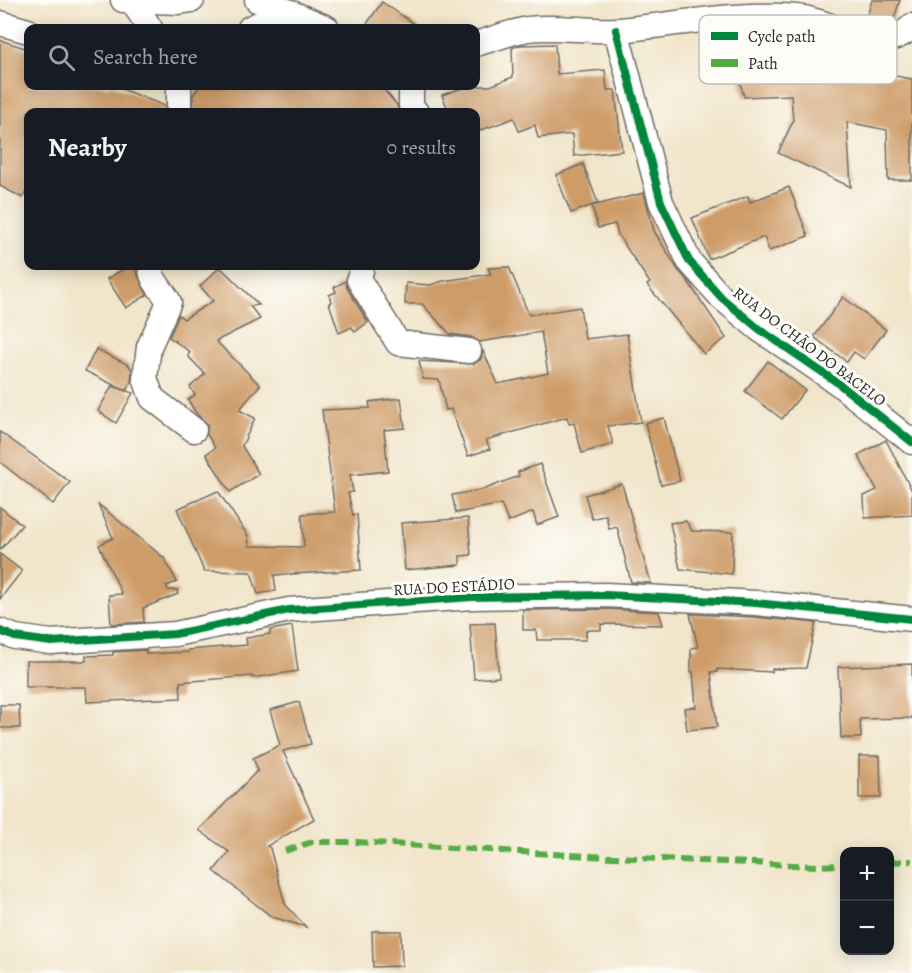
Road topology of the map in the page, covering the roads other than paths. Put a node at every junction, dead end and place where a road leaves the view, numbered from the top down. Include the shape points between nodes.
1 (192, 0) edge
2 (257, 0) edge
3 (128, 1) edge
4 (287, 11) junction
5 (699, 21) edge
6 (0, 23) edge
7 (147, 24) edge
8 (259, 24) edge
9 (318, 24) edge
10 (912, 26) edge
11 (616, 30) junction
12 (24, 31) edge
13 (897, 38) edge
14 (480, 43) edge
15 (179, 90) edge
16 (411, 90) edge
17 (179, 108) edge
18 (413, 108) edge
19 (151, 270) edge
20 (361, 270) edge
21 (469, 351) dead end
22 (194, 430) dead end
23 (912, 442) edge
24 (912, 619) edge
25 (0, 631) edge

1 - 3 street
2 - 4 street
3 - 7 street
4 - 8 street
4 - 9 street
5 - 11 street
6 - 12 street
10 - 13 street
11 - 14 street via 529,29
11 - 23 street, RUA DO CHÃO DO BACELO via 661,202 689,261 722,298 759,329 838,383
15 - 17 street
16 - 18 street
19 - 22 street via 169,302 148,347 145,378 152,398
20 - 21 street via 359,280 398,343
24 - 25 street, RUA DO ESTÁDIO via 756,603 606,595 472,597 289,610 175,634 51,642

